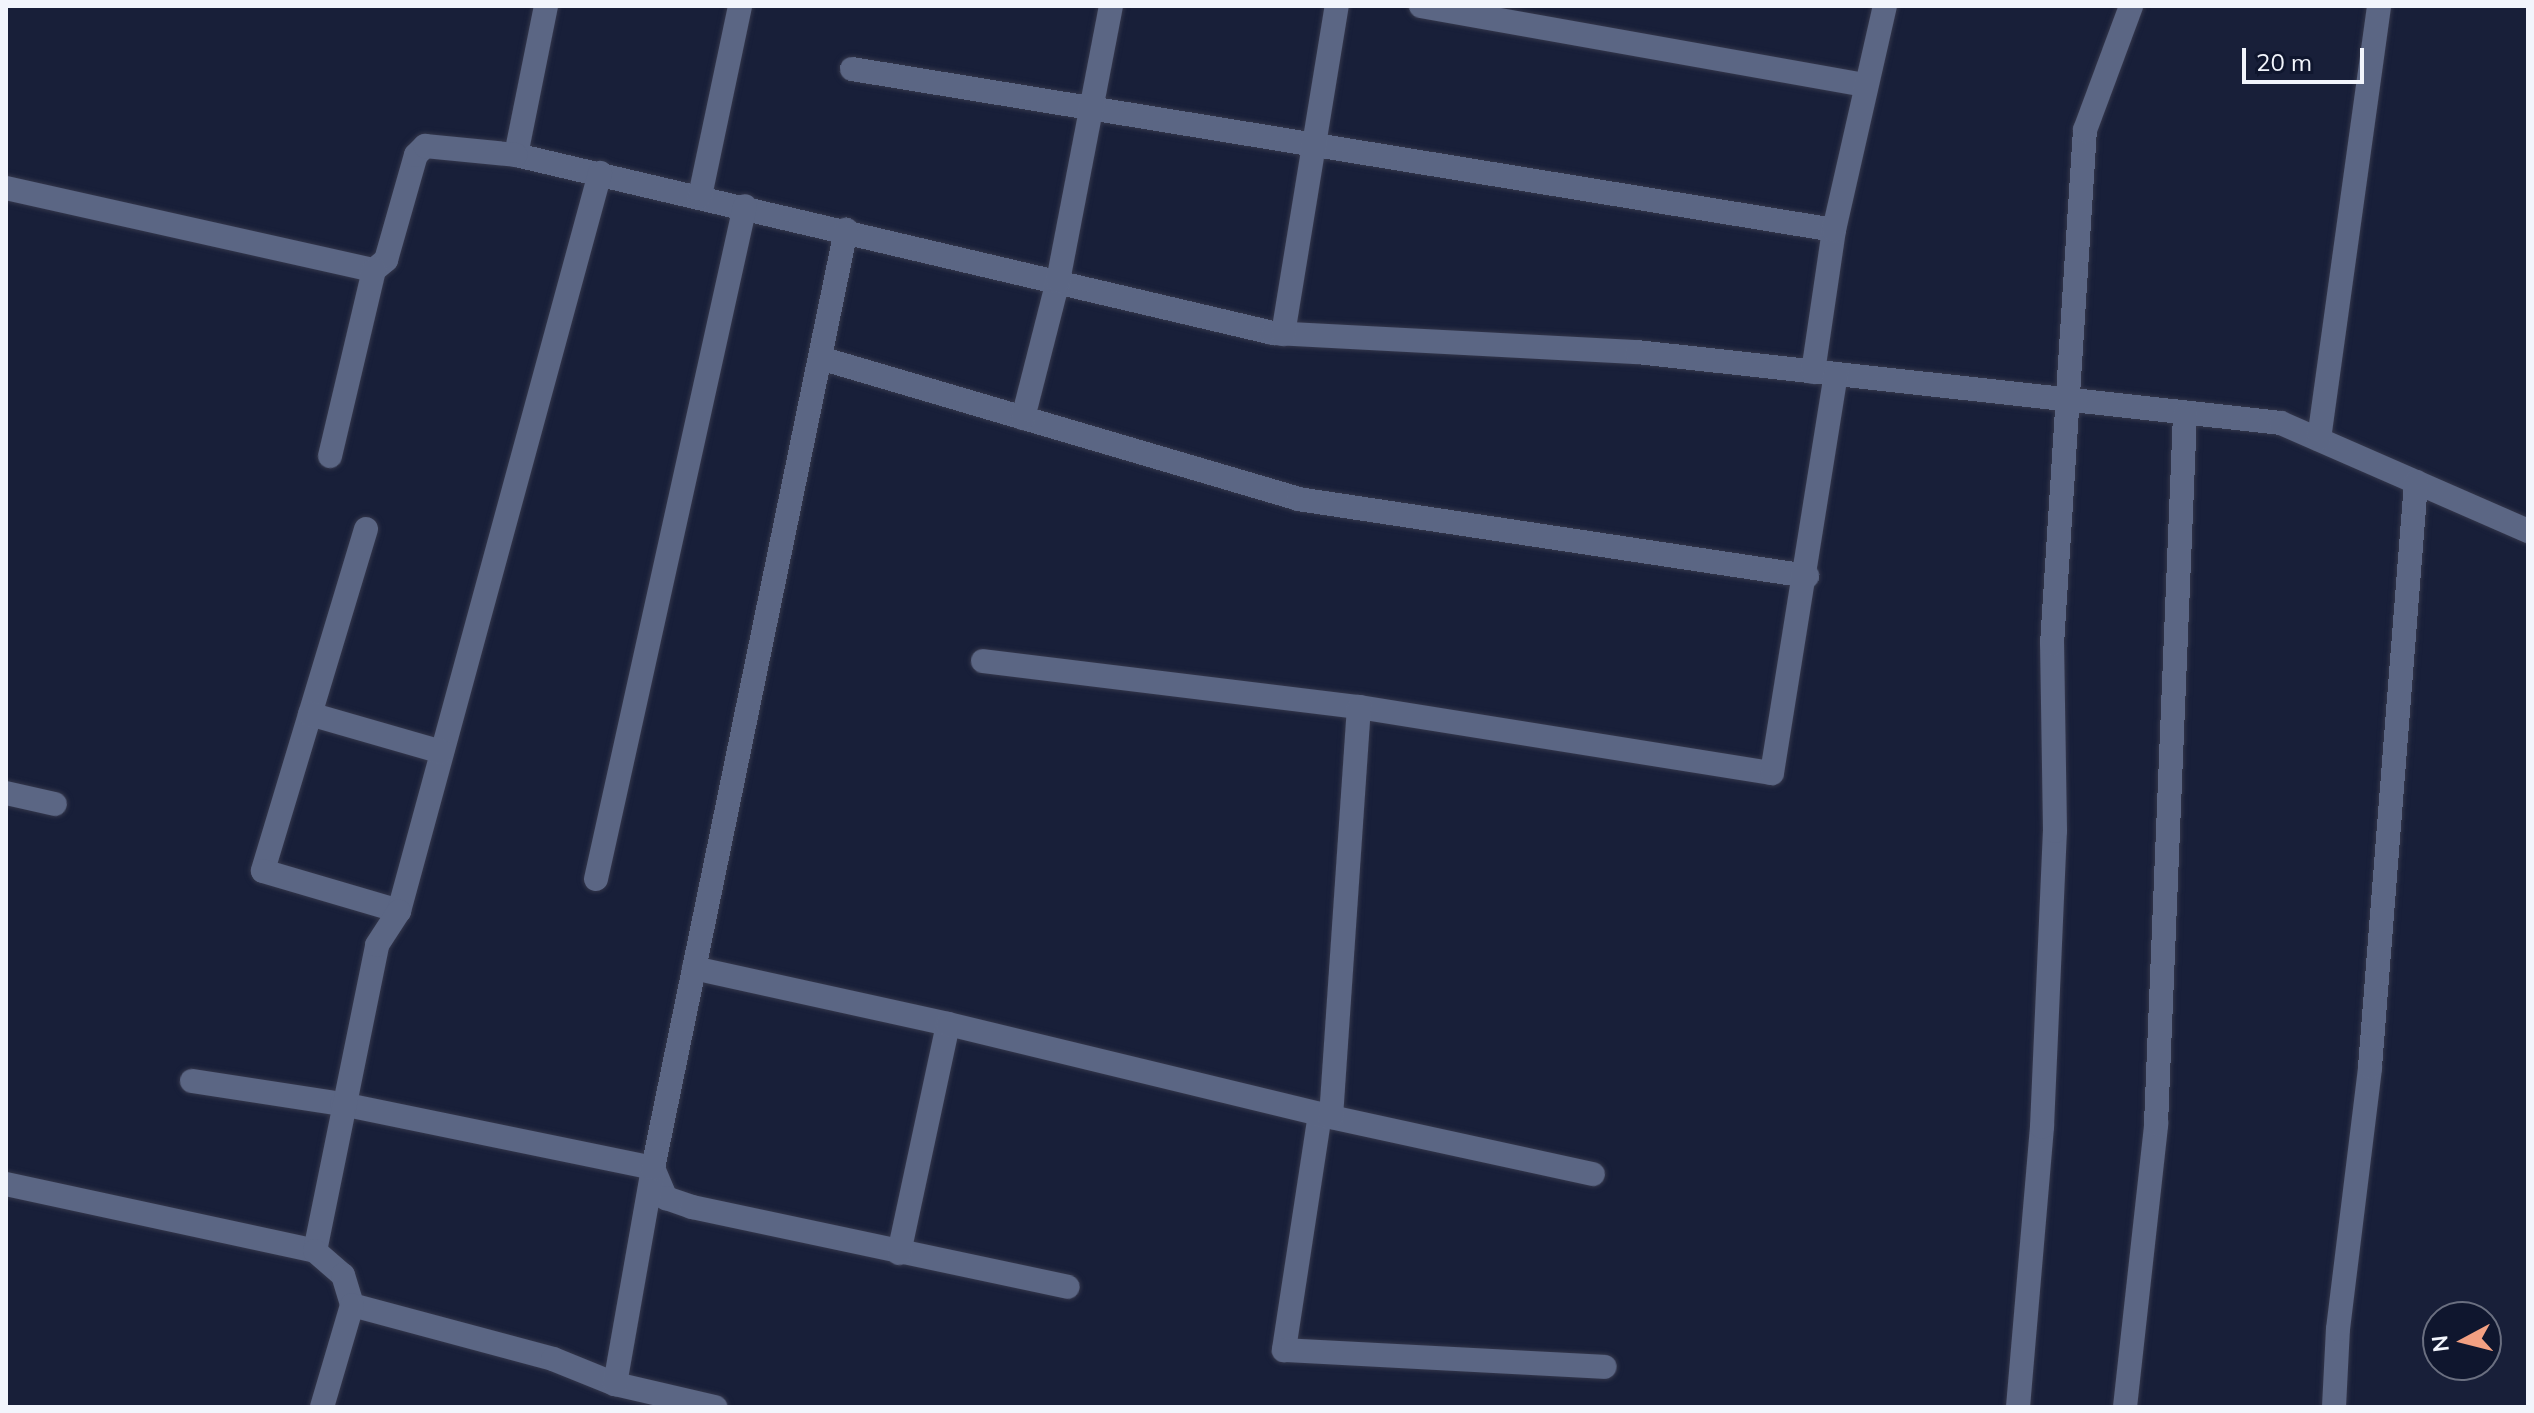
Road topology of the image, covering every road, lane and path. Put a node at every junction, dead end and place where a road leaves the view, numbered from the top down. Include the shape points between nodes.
1 (546, 6) edge
2 (740, 6) edge
3 (1111, 6) edge
4 (1337, 6) edge
5 (1421, 6) edge
6 (1885, 6) edge
7 (2131, 6) edge
8 (2379, 6) edge
9 (852, 69) dead end
10 (1864, 85) junction
11 (1092, 104) junction
12 (1314, 146) junction
13 (516, 155) junction
14 (600, 173) junction
15 (6, 188) edge
16 (700, 196) junction
17 (745, 206) junction
18 (846, 230) junction
19 (1834, 230) junction
20 (374, 270) junction
21 (1058, 281) junction
22 (1283, 334) junction
23 (820, 358) junction
24 (1824, 373) junction
25 (2067, 403) junction
26 (2185, 414) junction
27 (1023, 418) junction
28 (2319, 439) junction
29 (330, 456) dead end
30 (2416, 482) junction
31 (366, 529) dead end
32 (2528, 531) edge
33 (1807, 576) junction
34 (983, 661) dead end
35 (1359, 707) junction
36 (310, 714) junction
37 (442, 752) junction
38 (6, 793) edge
39 (55, 804) dead end
40 (596, 879) dead end
41 (399, 911) junction
42 (694, 968) junction
43 (948, 1024) junction
44 (192, 1081) dead end
45 (342, 1104) junction
46 (1326, 1115) junction
47 (653, 1168) junction
48 (1593, 1174) dead end
49 (6, 1184) edge
50 (315, 1251) junction
51 (899, 1253) junction
52 (1068, 1287) dead end
53 (352, 1305) junction
54 (1605, 1367) dead end
55 (615, 1384) junction
56 (322, 1407) edge
57 (715, 1407) edge
58 (2018, 1407) edge
59 (2125, 1407) edge
60 (2334, 1407) edge

1 - 13 street
2 - 16 street
3 - 11 street
4 - 12 street
5 - 10 street
6 - 10 street
7 - 25 street via 2085,130
8 - 28 street
9 - 11 street
10 - 19 street
11 - 12 street
11 - 21 street
12 - 19 street
12 - 22 street
13 - 14 street
13 - 20 street via 425,146 416,155 386,260
14 - 16 street
14 - 37 street
15 - 20 street
16 - 17 street
17 - 18 street
17 - 40 street
18 - 21 street
18 - 23 street
19 - 24 street
20 - 29 street
21 - 22 street
21 - 27 street
22 - 24 street via 1637,352
23 - 27 street
23 - 42 street
24 - 25 street
24 - 33 street
25 - 26 street
25 - 58 street via 2052,644 2055,831 2043,1112
26 - 28 street via 2281,423
26 - 59 street via 2156,1124
27 - 33 street via 1298,499
28 - 30 street
30 - 32 street
30 - 60 street via 2370,1067 2338,1329
31 - 36 street
33 - 35 street via 1772,773
34 - 35 street
35 - 46 street
36 - 37 street
36 - 41 street via 263,871
37 - 41 street
38 - 39 street
41 - 45 street via 377,945
42 - 43 street
42 - 47 street
43 - 46 street
43 - 51 street
44 - 45 street
45 - 47 street
45 - 50 street
46 - 48 street
46 - 54 street via 1284,1350
47 - 51 street via 666,1198 692,1207
47 - 55 street
49 - 50 street
50 - 53 street via 343,1275
51 - 52 street
53 - 55 street via 553,1359
53 - 56 street
55 - 57 street

